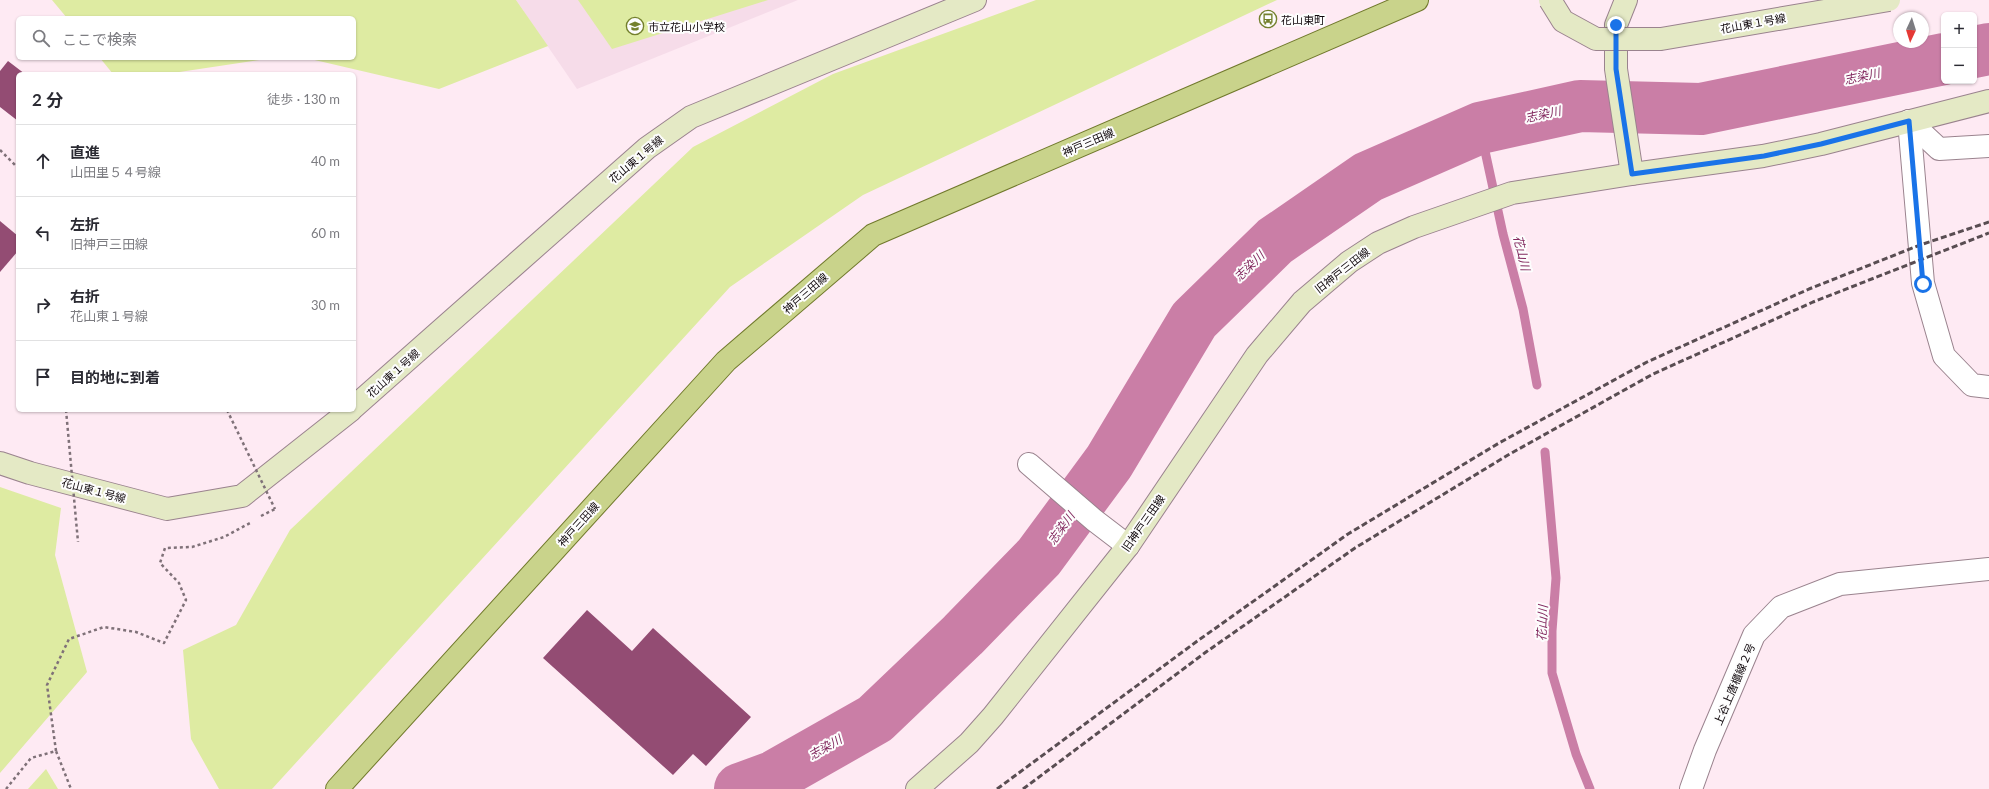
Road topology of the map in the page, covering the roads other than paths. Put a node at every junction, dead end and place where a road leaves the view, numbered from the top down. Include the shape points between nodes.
1 (975, 0) edge
2 (1417, 0) edge
3 (1550, 0) edge
4 (1626, 0) edge
5 (1889, 0) edge
6 (1989, 102) edge
7 (1909, 121) junction
8 (1989, 146) edge
9 (1632, 173) junction
10 (1989, 387) edge
11 (356, 405) edge
12 (348, 412) edge
13 (0, 463) edge
14 (1028, 464) dead end
15 (1128, 546) junction
16 (1989, 569) edge
17 (337, 789) edge
18 (917, 789) edge
19 (1691, 789) edge

1 - 11 street, 花山東１号線 via 691,117 647,148
2 - 17 main road, 神戸三田線 via 873,235 726,362
3 - 5 street, 花山東１号線, bridge via 1563,21 1596,39 1635,40 1661,39
4 - 9 street via 1616,25 1616,69
6 - 7 street, 旧神戸三田線
7 - 8 street via 1939,149
7 - 9 street, 旧神戸三田線 via 1764,156
7 - 10 street via 1923,284 1944,356 1972,384
9 - 15 street, 旧神戸三田線 via 1512,193 1414,226 1378,243 1349,262 1302,302 1257,355
12 - 13 street, 花山東１号線 via 242,496 167,509
14 - 15 street
15 - 18 street, 旧神戸三田線 via 993,716 963,748
16 - 19 street, 上谷上唐櫃線２号 via 1840,584 1781,607 1754,636

